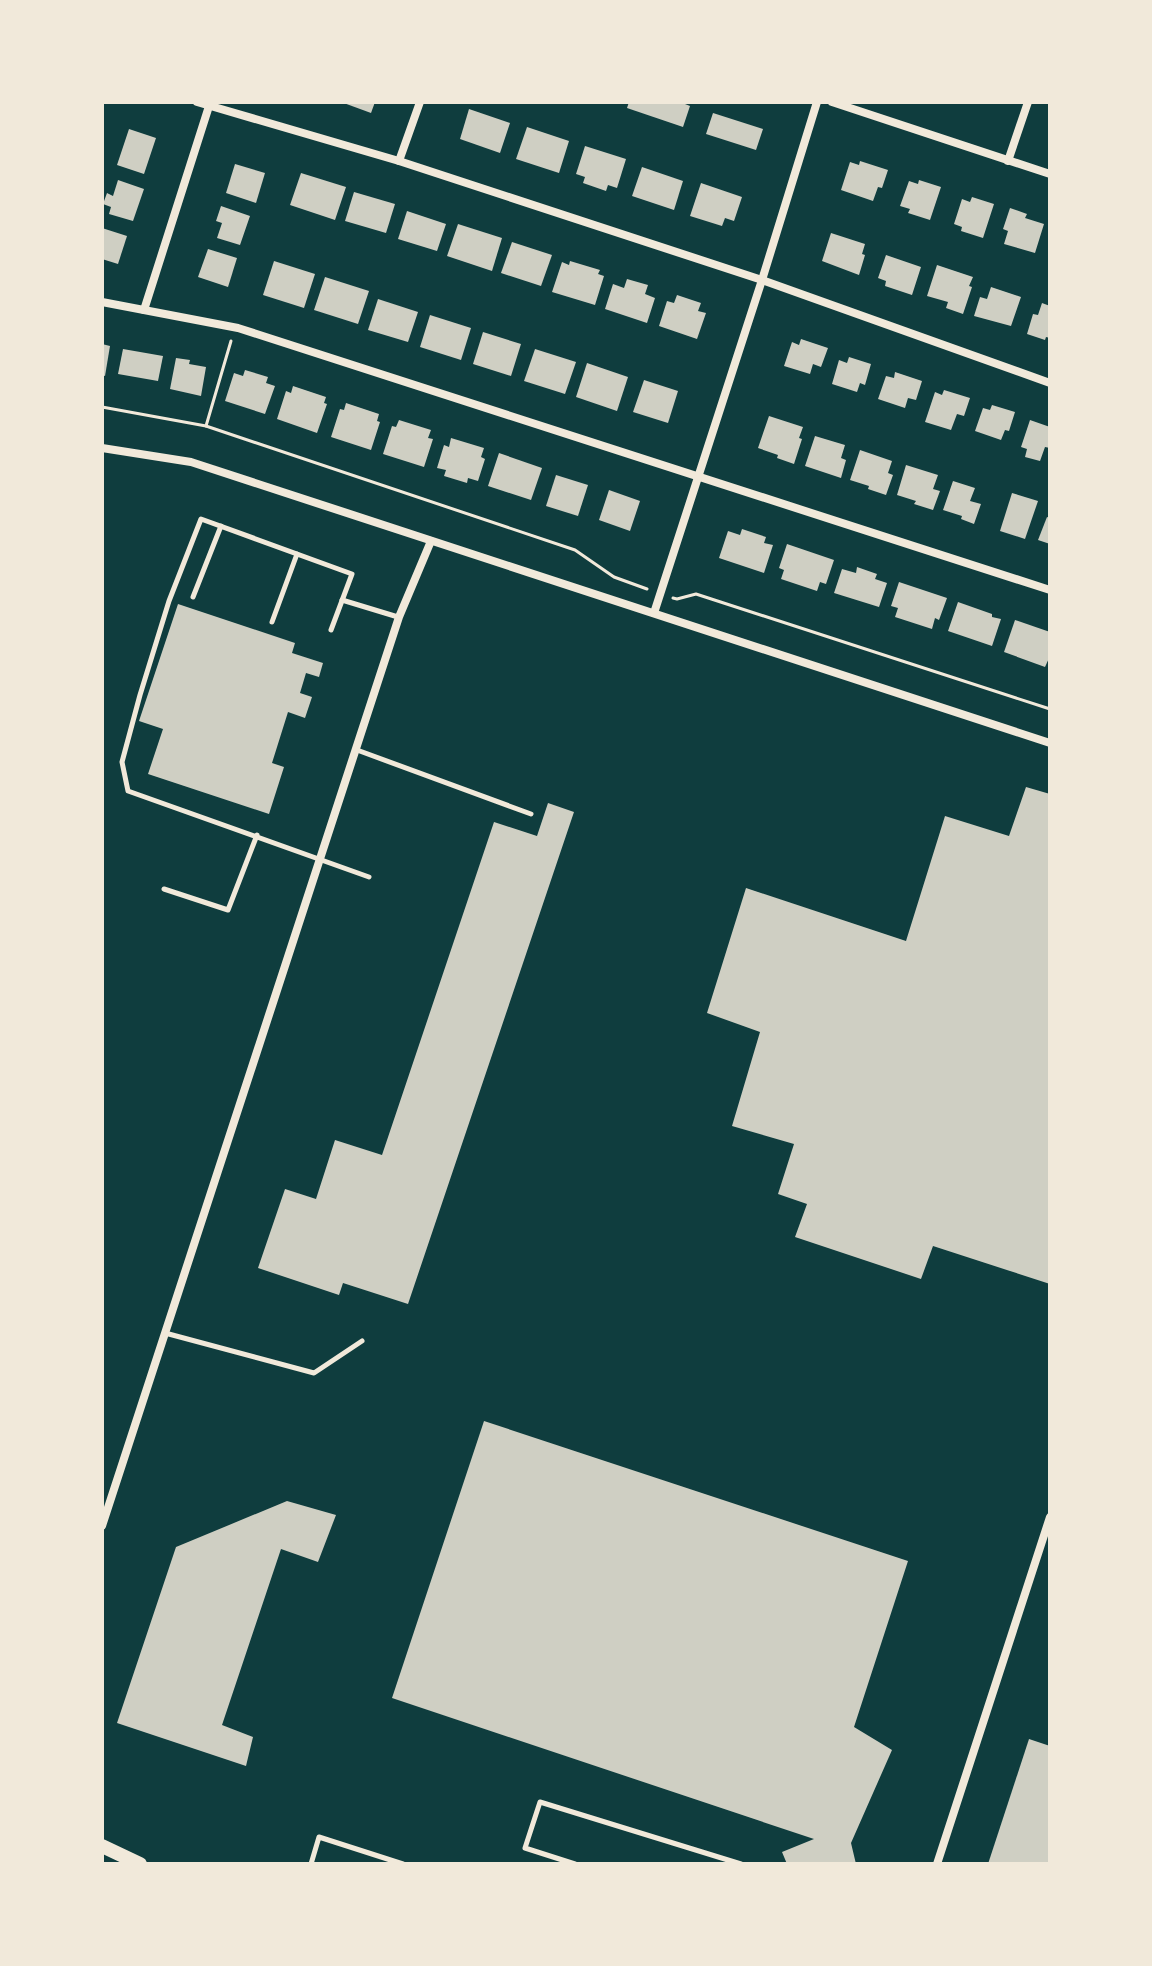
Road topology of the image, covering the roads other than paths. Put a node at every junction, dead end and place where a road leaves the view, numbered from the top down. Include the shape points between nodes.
1 (197, 102) edge
2 (420, 102) edge
3 (817, 102) edge
4 (832, 102) edge
5 (1028, 102) edge
6 (209, 104) edge
7 (399, 161) junction
8 (1008, 161) junction
9 (1050, 174) edge
10 (762, 280) junction
11 (102, 302) edge
12 (144, 310) junction
13 (1050, 383) edge
14 (102, 448) edge
15 (697, 475) junction
16 (221, 526) junction
17 (431, 541) junction
18 (297, 554) junction
19 (1050, 590) edge
20 (193, 597) dead end
21 (342, 600) junction
22 (654, 613) junction
23 (399, 617) junction
24 (272, 622) dead end
25 (331, 630) dead end
26 (1050, 743) edge
27 (357, 750) junction
28 (531, 814) dead end
29 (257, 835) junction
30 (321, 861) junction
31 (369, 877) dead end
32 (164, 889) dead end
33 (165, 1333) junction
34 (362, 1341) dead end
35 (1050, 1517) edge
36 (102, 1526) edge
37 (102, 1846) edge
38 (140, 1864) edge
39 (311, 1864) edge
40 (403, 1864) edge
41 (575, 1864) edge
42 (741, 1864) edge
43 (937, 1864) edge

1 - 6 street
2 - 7 street
3 - 10 street
4 - 8 street
5 - 8 street
6 - 7 street
6 - 12 street
7 - 10 street
8 - 9 street
10 - 13 street
10 - 15 street
11 - 12 street
12 - 15 street via 238,328
14 - 17 street via 191,462
15 - 19 street
15 - 22 street
16 - 18 lane
16 - 20 lane
16 - 29 lane via 201,519 169,601 122,762 128,791
17 - 22 street
17 - 23 street
18 - 21 lane via 352,574
18 - 24 lane
21 - 23 lane
21 - 25 lane
22 - 26 street
23 - 27 street
27 - 28 lane
27 - 30 street
29 - 30 lane
29 - 32 lane via 228,910
30 - 31 lane
30 - 33 street
33 - 34 lane via 314,1373
33 - 36 street
35 - 43 street
37 - 38 main road
39 - 40 lane via 319,1837
41 - 42 lane via 525,1848 540,1802

